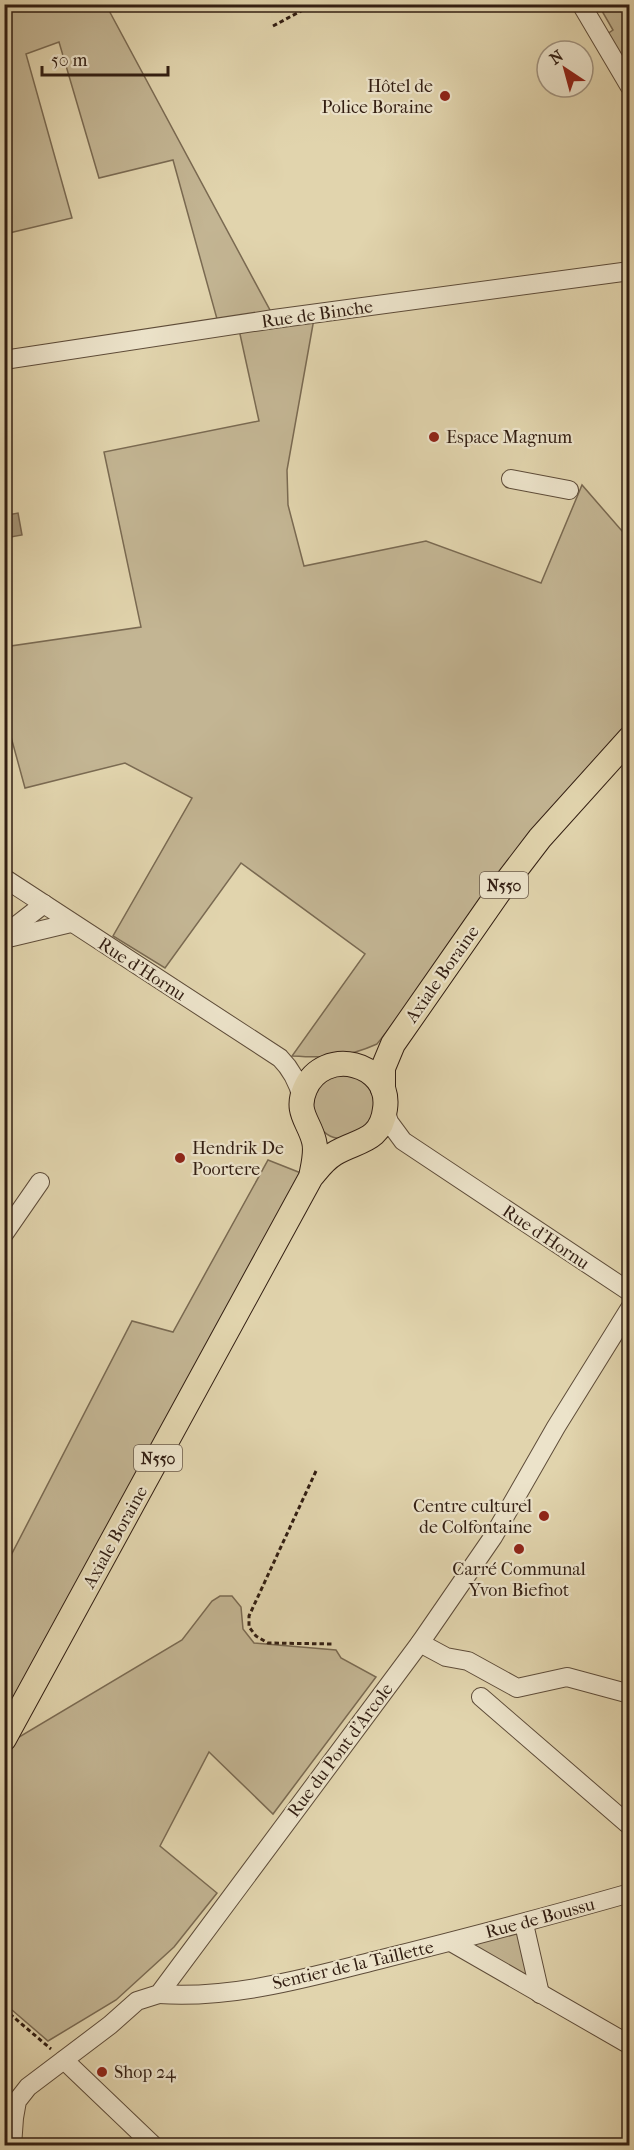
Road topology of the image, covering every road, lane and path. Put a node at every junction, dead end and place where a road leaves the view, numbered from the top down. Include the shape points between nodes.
1 (314, 4) edge
2 (581, 4) edge
3 (273, 26) dead end
4 (630, 87) edge
5 (630, 271) edge
6 (4, 360) edge
7 (511, 479) dead end
8 (569, 490) dead end
9 (630, 738) edge
10 (4, 878) edge
11 (44, 904) junction
12 (72, 923) junction
13 (4, 937) edge
14 (393, 1044) junction
15 (280, 1058) junction
16 (340, 1064) junction
17 (302, 1098) junction
18 (384, 1099) junction
19 (307, 1127) junction
20 (403, 1141) junction
21 (357, 1143) junction
22 (311, 1177) junction
23 (40, 1182) dead end
24 (4, 1234) edge
25 (630, 1292) edge
26 (630, 1308) edge
27 (316, 1471) dead end
28 (420, 1643) junction
29 (334, 1644) dead end
30 (630, 1694) edge
31 (481, 1697) dead end
32 (4, 1739) edge
33 (630, 1826) edge
34 (630, 1893) edge
35 (524, 1924) junction
36 (451, 1942) junction
37 (159, 1994) junction
38 (540, 1994) junction
39 (4, 2009) edge
40 (630, 2045) edge
41 (64, 2060) junction
42 (12, 2145) edge
43 (154, 2145) edge

1 - 3 path
2 - 4 street
5 - 6 street, Rue de Binche
7 - 8 street
9 - 14 main road, Axiale Boraine / N550 via 540,838
10 - 11 street, Rue d'Hornu
11 - 12 street, Rue d'Hornu
11 - 13 street
12 - 13 street
12 - 15 street, Rue d'Hornu
14 - 16 main road, N550 via 380,1053
14 - 18 main road, N550 via 383,1068
15 - 16 street via 318,1067
15 - 17 street via 290,1068
16 - 17 main road, N550 via 320,1070 305,1087
16 - 18 main road via 363,1068 375,1077
17 - 19 main road, Axiale Boraine / N550
18 - 20 street via 389,1122
18 - 21 main road, Axiale Boraine / N550 via 383,1121 376,1131
19 - 21 main road via 324,1143
19 - 22 main road, Axiale Boraine / N550 via 314,1141
20 - 21 street via 389,1138
20 - 25 street, Rue d'Hornu
21 - 22 main road, Axiale Boraine / N550 via 325,1160
22 - 32 main road, Axiale Boraine / N550
23 - 24 street
26 - 28 street, Rue du Pont d'Arcole via 493,1537
27 - 29 path via 249,1616 249,1627 268,1643
28 - 30 street via 446,1657 468,1661 517,1688 567,1677
28 - 37 street, Rue du Pont d'Arcole
31 - 33 street
34 - 35 street, Rue de Boussu
35 - 36 street, Rue de Boussu
35 - 38 street
36 - 37 street, Sentier de la Taillette via 306,1978 206,1995
36 - 38 street, Sentier de la Taillette
37 - 41 street via 137,2001
38 - 40 street, Sentier de la Taillette
39 - 41 path
41 - 42 street via 28,2086 17,2102
41 - 43 street

